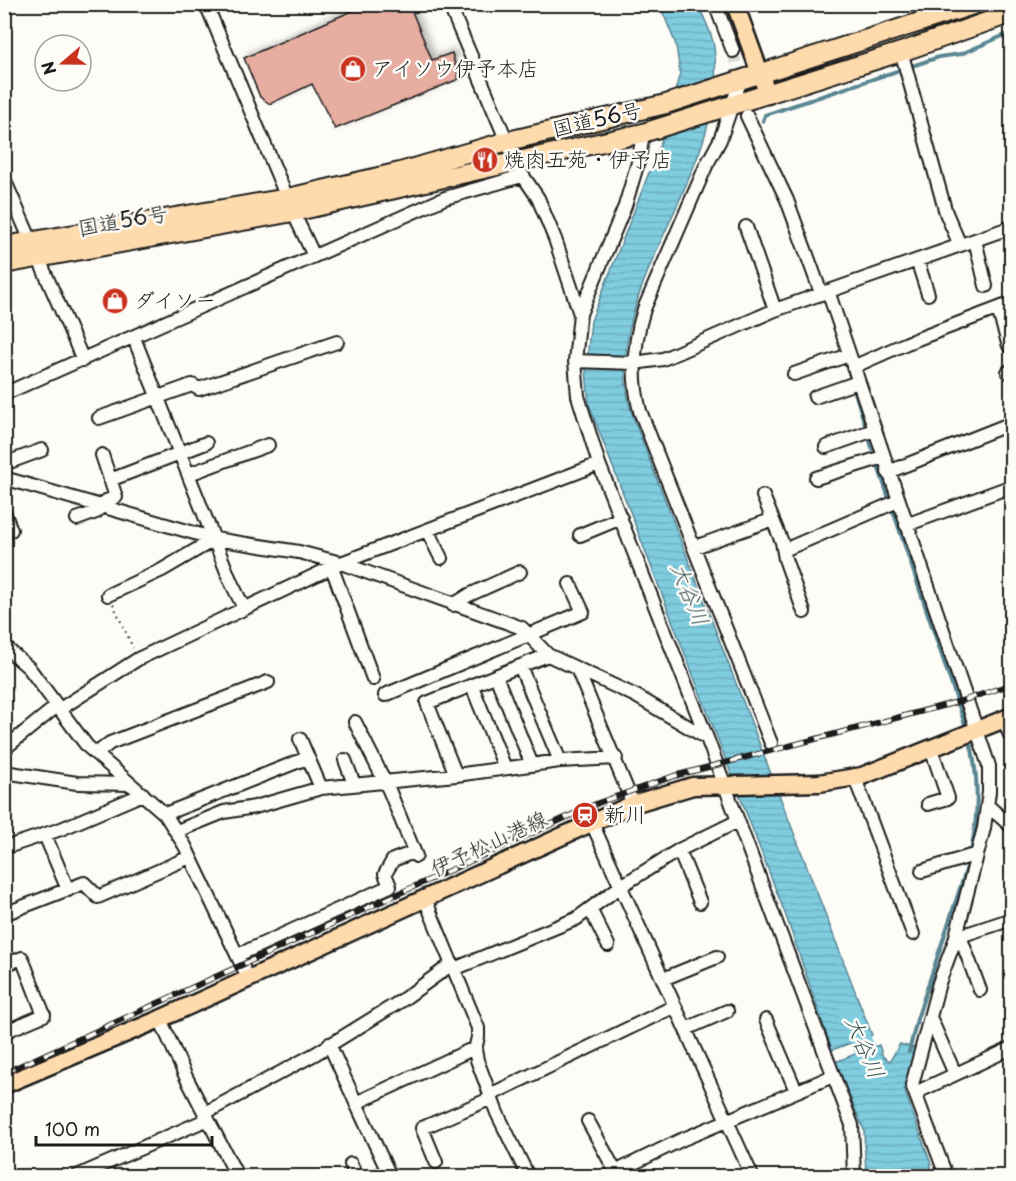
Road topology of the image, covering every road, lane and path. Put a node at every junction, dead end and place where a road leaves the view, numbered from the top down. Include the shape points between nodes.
1 (206, 4) edge
2 (449, 4) edge
3 (715, 4) edge
4 (735, 4) edge
5 (976, 4) edge
6 (1011, 13) edge
7 (733, 51) tunnel mouth
8 (901, 51) junction
9 (761, 74) junction
10 (733, 82) junction
11 (768, 95) junction
12 (732, 111) junction
13 (647, 132) junction
14 (508, 141) junction
15 (519, 169) junction
16 (4, 179) edge
17 (290, 205) junction
18 (746, 227) dead end
19 (1011, 227) edge
20 (975, 240) junction
21 (960, 245) junction
22 (4, 246) edge
23 (35, 250) junction
24 (314, 256) junction
25 (917, 260) junction
26 (4, 264) edge
27 (986, 286) dead end
28 (825, 292) junction
29 (928, 294) dead end
30 (1011, 303) edge
31 (998, 309) junction
32 (776, 310) junction
33 (580, 314) junction
34 (134, 338) junction
35 (337, 342) dead end
36 (1010, 346) dead end
37 (849, 355) junction
38 (802, 356) dead end
39 (83, 360) junction
40 (578, 361) junction
41 (631, 363) junction
42 (853, 367) junction
43 (858, 382) junction
44 (4, 394) edge
45 (158, 397) junction
46 (815, 397) dead end
47 (99, 418) dead end
48 (1011, 423) edge
49 (874, 430) junction
50 (206, 443) dead end
51 (268, 445) dead end
52 (826, 447) dead end
53 (42, 450) dead end
54 (180, 452) junction
55 (102, 455) dead end
56 (883, 458) junction
57 (4, 464) edge
58 (599, 464) junction
59 (888, 472) junction
60 (189, 474) junction
61 (4, 478) edge
62 (816, 478) dead end
63 (110, 480) junction
64 (1011, 486) edge
65 (763, 496) dead end
66 (898, 501) junction
67 (102, 506) junction
68 (4, 513) edge
69 (621, 518) junction
70 (77, 519) dead end
71 (771, 520) junction
72 (906, 525) junction
73 (11, 530) dead end
74 (427, 530) junction
75 (580, 535) dead end
76 (215, 539) junction
77 (695, 547) junction
78 (784, 550) junction
79 (441, 558) dead end
80 (336, 565) junction
81 (520, 572) dead end
82 (570, 584) dead end
83 (108, 595) joint
84 (453, 605) junction
85 (244, 608) junction
86 (804, 612) dead end
87 (530, 635) junction
88 (4, 646) edge
89 (548, 655) junction
90 (138, 659) junction
91 (520, 666) junction
92 (578, 671) junction
93 (496, 676) junction
94 (373, 679) dead end
95 (268, 682) dead end
96 (472, 686) junction
97 (386, 695) dead end
98 (58, 708) junction
99 (1008, 718) edge
100 (356, 722) dead end
101 (976, 732) junction
102 (707, 738) junction
103 (300, 739) dead end
104 (1011, 740) edge
105 (771, 743) dead end
106 (4, 749) edge
107 (932, 751) junction
108 (96, 753) junction
109 (307, 758) junction
110 (616, 758) junction
111 (345, 760) dead end
112 (560, 761) junction
113 (532, 765) junction
114 (505, 768) junction
115 (4, 772) edge
116 (456, 775) junction
117 (855, 778) junction
118 (384, 781) junction
119 (131, 784) junction
120 (354, 784) junction
121 (725, 784) junction
122 (321, 788) junction
123 (143, 794) junction
124 (633, 804) junction
125 (928, 804) dead end
126 (987, 805) junction
127 (165, 814) junction
128 (591, 821) junction
129 (736, 822) junction
130 (1011, 827) edge
131 (177, 831) junction
132 (45, 835) junction
133 (4, 848) edge
134 (679, 850) junction
135 (977, 854) junction
136 (190, 857) junction
137 (922, 872) dead end
138 (621, 886) junction
139 (68, 890) junction
140 (425, 899) junction
141 (700, 902) dead end
142 (591, 911) junction
143 (4, 914) edge
144 (1011, 919) edge
145 (913, 934) dead end
146 (958, 935) junction
147 (608, 945) dead end
148 (238, 955) junction
149 (717, 957) dead end
150 (4, 965) edge
151 (453, 967) junction
152 (248, 978) junction
153 (663, 979) junction
154 (980, 990) dead end
155 (675, 1006) junction
156 (727, 1011) dead end
157 (930, 1017) junction
158 (160, 1019) junction
159 (766, 1020) dead end
160 (686, 1029) junction
161 (4, 1032) edge
162 (329, 1044) junction
163 (1011, 1048) edge
164 (475, 1050) junction
165 (955, 1074) junction
166 (833, 1076) junction
167 (4, 1085) edge
168 (796, 1091) junction
169 (915, 1094) junction
170 (491, 1097) junction
171 (356, 1103) junction
172 (207, 1116) junction
173 (728, 1120) junction
174 (588, 1121) dead end
175 (436, 1162) dead end
176 (351, 1164) dead end
177 (613, 1175) edge
178 (77, 1176) edge
179 (237, 1176) edge
180 (356, 1176) edge
181 (390, 1176) edge
182 (528, 1176) edge
183 (752, 1176) edge
184 (854, 1176) edge
185 (944, 1176) edge

1 - 17 street
2 - 14 street
3 - 7 street
4 - 9 main road
5 - 9 highway, 国道56号
6 - 8 highway, 国道56号
8 - 11 highway, 国道56号
8 - 21 street via 946,213
9 - 10 highway, 国道56号
9 - 11 main road
10 - 12 street
10 - 14 highway, 国道56号 via 666,104
11 - 12 highway, 国道56号
12 - 13 highway, 国道56号
12 - 28 street via 787,200
12 - 41 street via 644,309
13 - 15 highway, 国道56号
13 - 33 street via 625,206
14 - 15 street
14 - 17 highway, 国道56号
15 - 17 highway, 国道56号
15 - 24 street
15 - 33 street via 538,198
16 - 23 street
17 - 23 highway, 国道56号
17 - 24 street
18 - 32 street
19 - 20 street
20 - 21 street
20 - 27 street
21 - 25 street
22 - 23 highway, 国道56号
23 - 26 highway, 国道56号
23 - 39 street
24 - 34 street
25 - 28 street
25 - 29 street
28 - 32 street
28 - 37 street
30 - 31 street
31 - 36 street
31 - 42 street
32 - 41 street via 663,359
33 - 40 street
34 - 39 street
34 - 45 street
35 - 45 street via 199,389 192,385
37 - 38 street via 800,372
37 - 42 street
39 - 44 street
40 - 41 street
40 - 58 street via 578,396
41 - 77 street via 640,411
42 - 43 street
43 - 46 street
43 - 49 street
45 - 47 street
45 - 54 street
48 - 59 street
49 - 52 street
49 - 56 street
50 - 54 street
51 - 60 street
53 - 57 street
54 - 60 street
54 - 63 street
55 - 63 street
56 - 59 street
56 - 62 street
58 - 69 street
58 - 74 street
59 - 66 street
60 - 76 street
61 - 67 street
63 - 67 street via 116,497
64 - 72 street
65 - 71 street
66 - 72 street
66 - 78 street
67 - 70 street
67 - 76 street
68 - 73 street
69 - 75 street
69 - 102 street
71 - 77 street
71 - 78 street
72 - 101 street
74 - 79 street
74 - 80 street
76 - 80 street via 299,552
76 - 83 street
76 - 85 street
77 - 105 street
78 - 86 street
80 - 84 street
80 - 85 street
80 - 94 street
81 - 84 street
82 - 87 street via 583,612
83 - 90 path
84 - 87 street via 522,628
85 - 90 street
87 - 89 street
87 - 97 street
88 - 98 street via 29,668
89 - 91 street
89 - 92 street
90 - 98 street
91 - 93 street
91 - 112 street
92 - 102 street via 636,696
92 - 110 street
93 - 96 street
93 - 113 street
95 - 108 street via 110,743
96 - 114 street
96 - 116 street via 427,703
98 - 106 street
98 - 108 street
99 - 101 main road, 伊予松山港線
99 - 104 street
100 - 118 street
101 - 107 main road, 伊予松山港線
101 - 126 street via 989,766
102 - 121 street
103 - 109 street
107 - 117 main road, 伊予松山港線
107 - 125 street via 948,798
108 - 119 street
109 - 122 street
109 - 127 street
110 - 112 street
110 - 124 street
111 - 120 street
112 - 113 street
113 - 114 street
114 - 116 street
115 - 119 street via 98,785
116 - 118 street
117 - 121 main road, 伊予松山港線
117 - 145 street
118 - 120 street
118 - 148 street via 415,854 393,860 385,874 390,886
119 - 123 street
120 - 122 street
121 - 124 main road, 伊予松山港線 via 673,790
121 - 129 street
122 - 131 street via 224,812
123 - 127 street
123 - 132 street
124 - 128 main road, 伊予松山港線
126 - 130 street
126 - 135 street
127 - 131 street
128 - 138 street
128 - 140 main road, 伊予松山港線
129 - 134 street
129 - 166 street
131 - 136 street
132 - 133 street
132 - 139 street
134 - 138 street
134 - 141 street
135 - 137 street
135 - 146 street
136 - 139 street via 98,897 84,883
136 - 148 street
138 - 142 street
138 - 153 street
139 - 143 street
140 - 151 street
140 - 152 main road, 伊予松山港線
142 - 147 street
142 - 151 street
144 - 146 street
146 - 154 street
146 - 157 street
148 - 152 street
149 - 153 street
150 - 161 street via 22,958 44,1015
151 - 162 street
151 - 164 street via 478,1028
152 - 158 main road, 伊予松山港線
153 - 155 street
155 - 160 street
155 - 170 street
156 - 160 street
157 - 165 street
157 - 169 street via 912,1085
158 - 167 main road, 伊予松山港線
158 - 172 street
159 - 168 street
160 - 173 street
162 - 171 street
162 - 172 street
163 - 165 street
164 - 170 street
164 - 171 street
165 - 169 street
166 - 168 street
166 - 184 street via 852,1125
168 - 173 street
169 - 185 street
170 - 175 street via 422,1128
170 - 182 street
171 - 181 street
172 - 178 street
172 - 179 street
173 - 177 street
173 - 183 street
174 - 177 street
176 - 180 street

